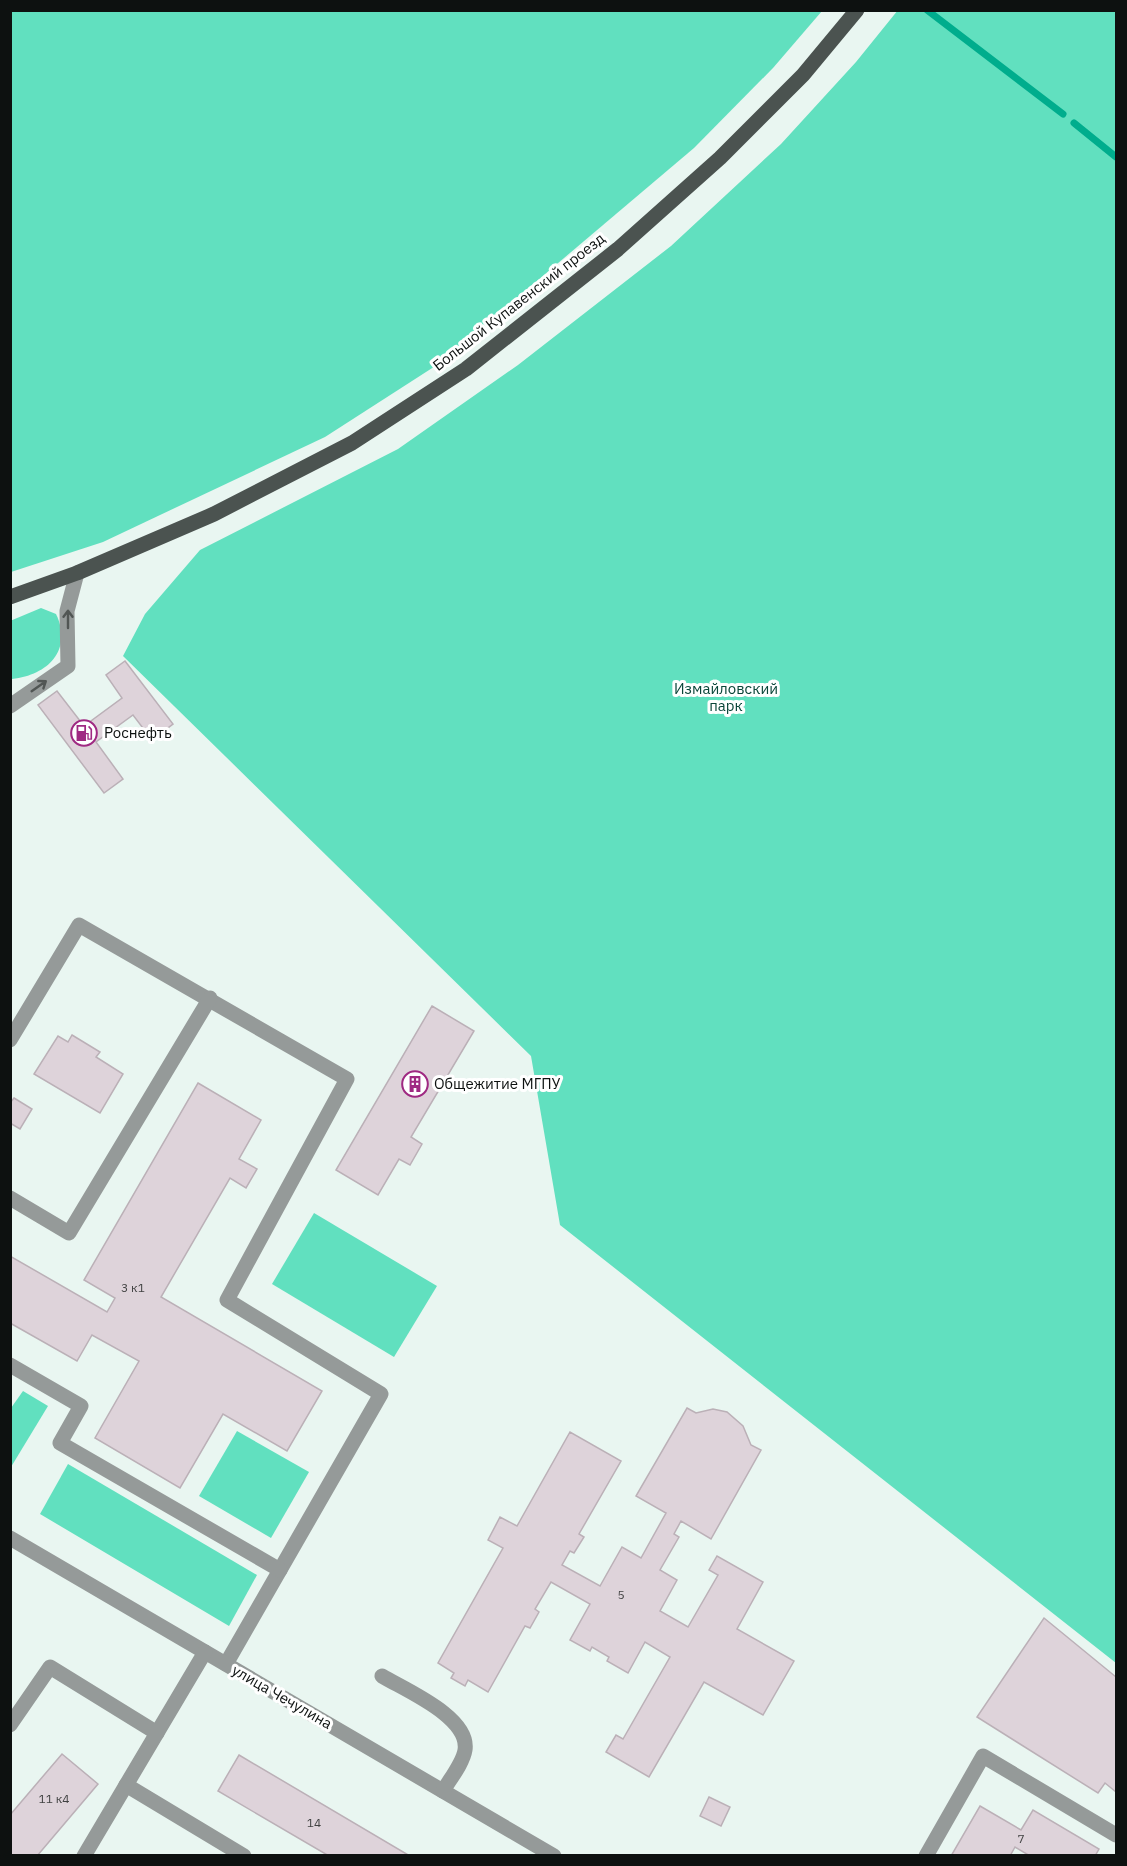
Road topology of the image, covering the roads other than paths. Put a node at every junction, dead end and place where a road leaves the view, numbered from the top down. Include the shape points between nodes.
1 (857, 10) edge
2 (76, 573) junction
3 (10, 597) edge
4 (10, 706) edge
5 (210, 998) junction
6 (10, 1040) edge
7 (10, 1198) edge
8 (10, 1365) edge
9 (10, 1538) edge
10 (280, 1570) junction
11 (205, 1652) junction
12 (226, 1664) junction
13 (382, 1676) dead end
14 (10, 1725) edge
15 (157, 1733) junction
16 (126, 1785) junction
17 (443, 1791) junction
18 (1116, 1835) edge
19 (84, 1856) edge
20 (244, 1856) edge
21 (554, 1856) edge
22 (926, 1856) edge

1 - 2 main road, Большой Купавенский проезд via 803,75 720,158 618,249 466,369 352,443 214,514
2 - 3 main road, Большой Купавенский проезд
4 -> 2 street via 68,666 67,611
5 - 6 street via 79,925
5 - 7 street via 69,1233
5 - 10 street via 347,1079 227,1300 381,1394
8 - 10 street via 81,1406 60,1443
9 - 11 street, улица Чечулина
10 - 12 street
11 - 12 street, улица Чечулина
11 - 15 street
12 - 17 street, улица Чечулина
13 - 17 street via 444,1712 465,1739 465,1752
14 - 15 street via 50,1667
15 - 16 street
16 - 19 street
16 - 20 street
17 - 21 street, улица Чечулина
18 - 22 street via 983,1756

